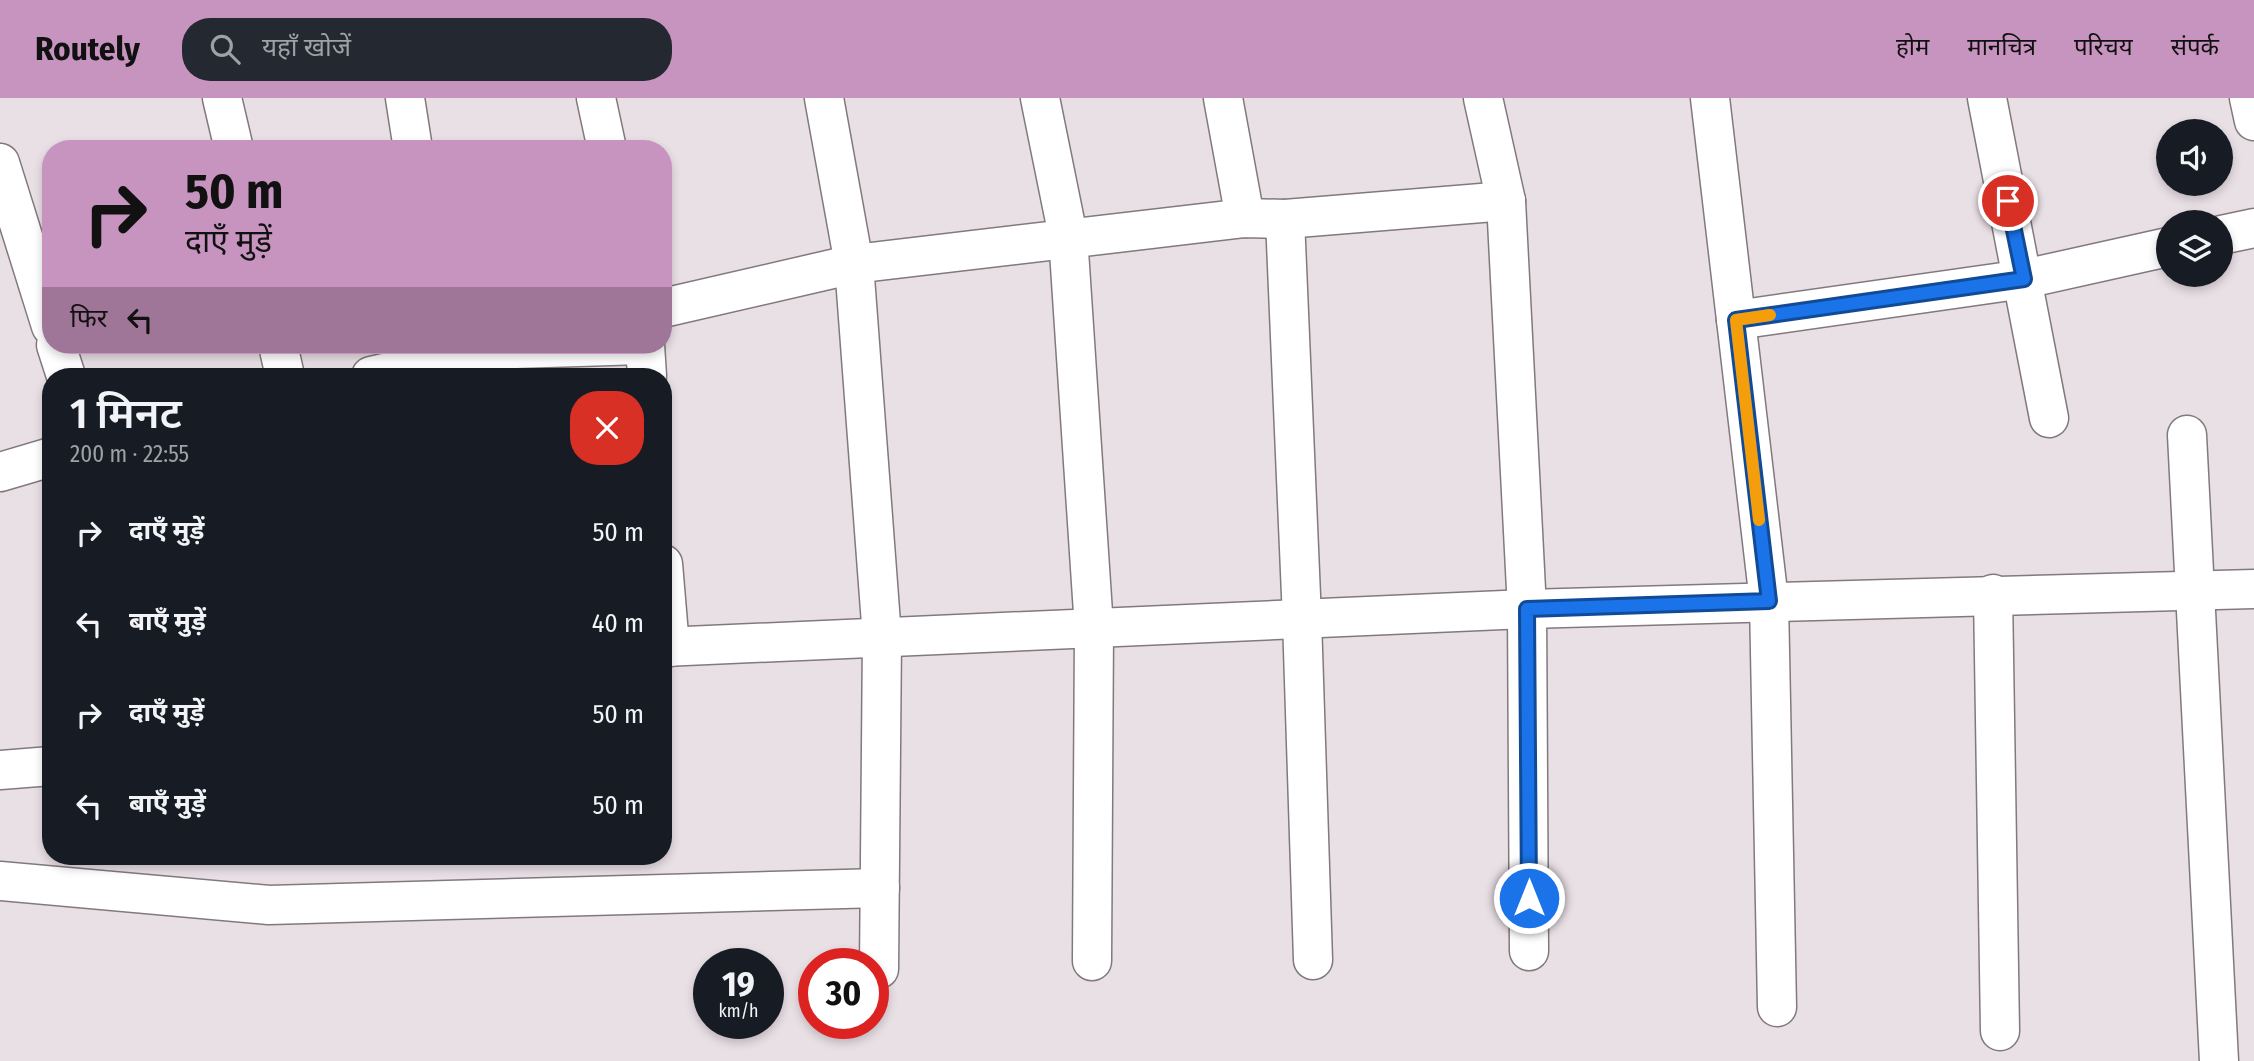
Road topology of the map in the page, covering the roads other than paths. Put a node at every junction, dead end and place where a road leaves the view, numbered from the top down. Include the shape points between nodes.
1 (222, 98) edge
2 (405, 98) edge
3 (596, 98) edge
4 (824, 98) edge
5 (1040, 98) edge
6 (1223, 98) edge
7 (1483, 98) edge
8 (1710, 98) edge
9 (1987, 98) edge
10 (2249, 98) edge
11 (2254, 121) edge
12 (232, 140) edge
13 (412, 140) edge
14 (605, 140) edge
15 (0, 163) edge
16 (1506, 201) junction
17 (1245, 218) junction
18 (1285, 219) junction
19 (2254, 228) edge
20 (2233, 232) edge
21 (1068, 236) junction
22 (2156, 250) edge
23 (854, 264) junction
24 (2024, 279) junction
25 (42, 297) edge
26 (672, 306) edge
27 (1736, 320) junction
28 (454, 354) edge
29 (401, 368) edge
30 (2049, 418) dead end
31 (2187, 435) dead end
32 (42, 460) edge
33 (0, 472) edge
34 (2254, 589) edge
35 (2197, 590) junction
36 (1993, 594) junction
37 (1769, 601) junction
38 (1527, 609) junction
39 (1302, 619) junction
40 (1094, 628) junction
41 (882, 637) junction
42 (672, 647) edge
43 (42, 767) edge
44 (0, 770) edge
45 (0, 881) edge
46 (880, 888) junction
47 (879, 948) edge
48 (1529, 951) dead end
49 (1313, 960) dead end
50 (1092, 961) dead end
51 (1777, 1007) dead end
52 (2000, 1031) dead end
53 (2220, 1061) edge

1 - 12 street
2 - 13 street
3 - 14 street
4 - 23 street
5 - 21 street
6 - 17 street
7 - 16 street
8 - 27 street
9 - 24 street
10 - 11 street
15 - 25 street
16 - 18 street
16 - 38 street
17 - 18 street
17 - 21 street
18 - 39 street
19 - 20 street
21 - 23 street
21 - 40 street
22 - 24 street
23 - 26 street
23 - 41 street
24 - 27 street
24 - 30 street
27 - 37 street
28 - 29 street
31 - 35 street
32 - 33 street
34 - 35 street
35 - 36 street
35 - 53 street
36 - 37 street
36 - 52 street
37 - 38 street
37 - 51 street
38 - 39 street
38 - 48 street
39 - 40 street
39 - 49 street
40 - 41 street
40 - 50 street
41 - 42 street
41 - 46 street
43 - 44 street
45 - 46 street via 269,905
46 - 47 street

